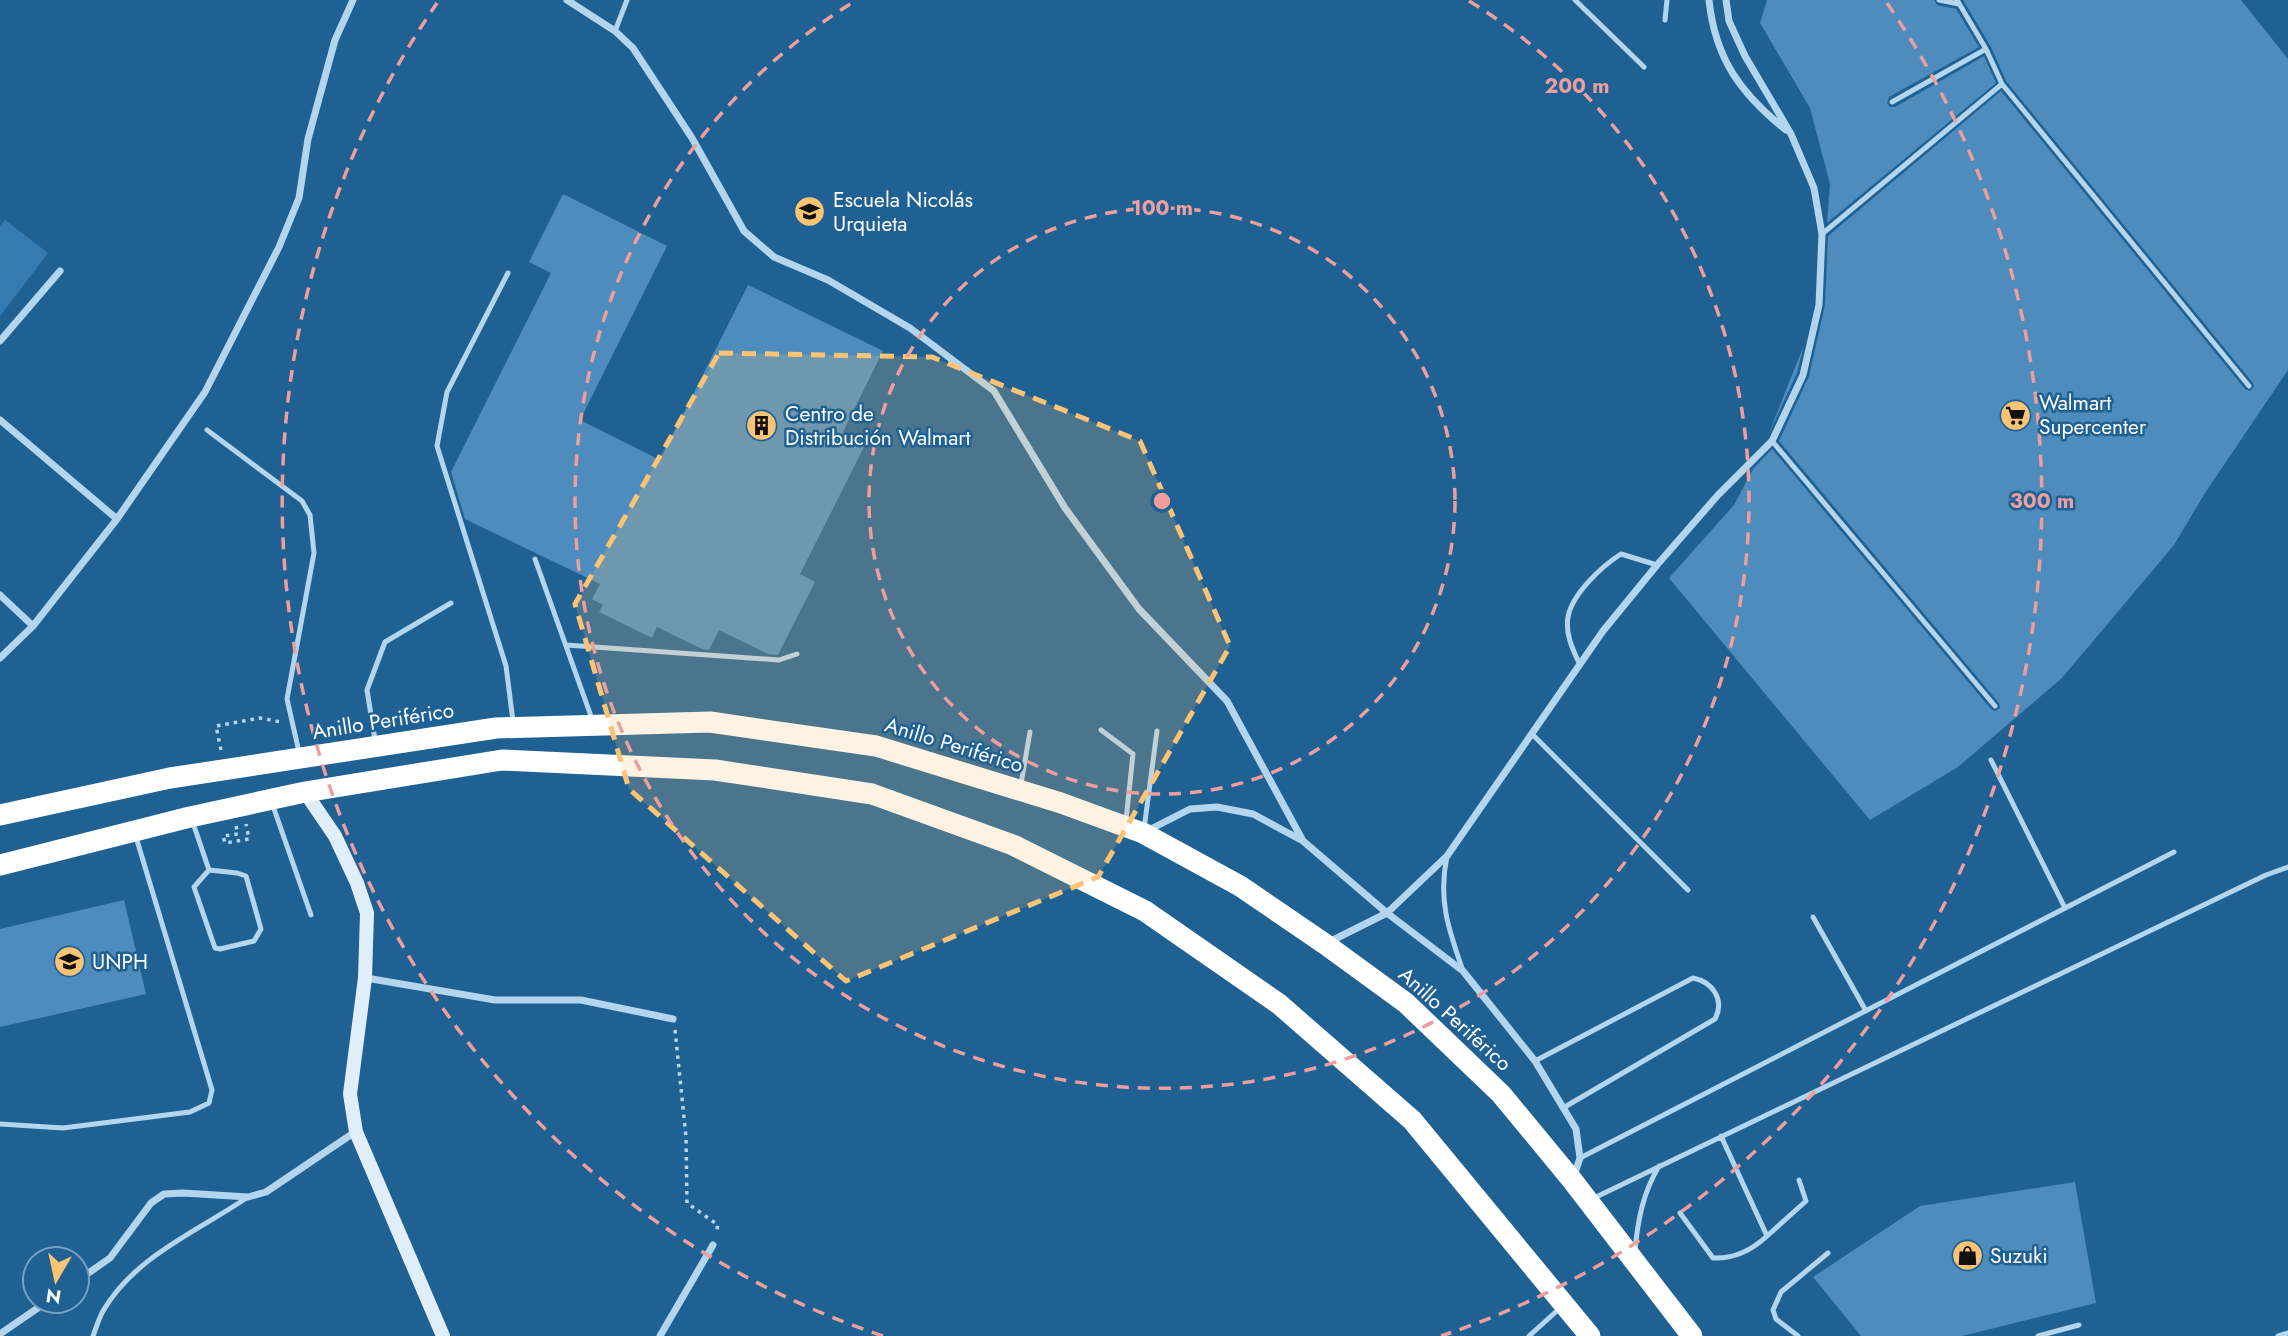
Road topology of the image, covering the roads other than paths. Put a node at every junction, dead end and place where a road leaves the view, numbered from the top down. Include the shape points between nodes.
1 (353, 0) edge
2 (567, 0) edge
3 (627, 0) edge
4 (1574, 0) edge
5 (1667, 0) edge
6 (1709, 0) edge
7 (1726, 0) edge
8 (1939, 0) edge
9 (1958, 2) edge
10 (1665, 20) dead end
11 (615, 31) junction
12 (1986, 48) junction
13 (1644, 66) dead end
14 (2002, 84) junction
15 (1892, 102) dead end
16 (1791, 134) junction
17 (1822, 234) junction
18 (60, 271) dead end
19 (508, 273) dead end
20 (0, 341) edge
21 (2249, 386) dead end
22 (0, 420) edge
23 (207, 430) dead end
24 (1772, 440) junction
25 (117, 519) junction
26 (535, 559) dead end
27 (1657, 565) junction
28 (0, 595) edge
29 (451, 603) dead end
30 (33, 626) junction
31 (566, 645) junction
32 (797, 654) dead end
33 (0, 658) edge
34 (1580, 665) junction
35 (1995, 706) dead end
36 (594, 726) junction
37 (514, 728) junction
38 (1101, 730) dead end
39 (1157, 731) dead end
40 (1030, 732) dead end
41 (1532, 734) junction
42 (376, 747) junction
43 (301, 758) junction
44 (1991, 760) dead end
45 (1020, 790) junction
46 (305, 792) junction
47 (271, 799) junction
48 (0, 815) edge
49 (190, 817) junction
50 (1134, 830) junction
51 (135, 832) junction
52 (1303, 841) junction
53 (2174, 852) dead end
54 (1447, 856) junction
55 (0, 865) edge
56 (2288, 867) edge
57 (209, 870) junction
58 (1688, 890) dead end
59 (2066, 908) junction
60 (1387, 913) junction
61 (312, 915) dead end
62 (1813, 917) dead end
63 (1325, 944) junction
64 (1462, 971) junction
65 (365, 978) junction
66 (1866, 1011) junction
67 (673, 1019) road end
68 (1535, 1061) junction
69 (1563, 1108) junction
70 (0, 1124) edge
71 (356, 1132) junction
72 (1721, 1136) junction
73 (1580, 1158) junction
74 (1660, 1165) junction
75 (1572, 1180) junction
76 (1799, 1180) dead end
77 (248, 1197) junction
78 (1588, 1201) junction
79 (1680, 1213) dead end
80 (1766, 1236) junction
81 (713, 1245) road end
82 (1828, 1253) dead end
83 (1634, 1260) junction
84 (91, 1271) edge
85 (1564, 1304) junction
86 (28, 1315) edge
87 (2079, 1325) dead end
88 (2288, 1333) edge
89 (0, 1334) edge
90 (93, 1336) edge
91 (443, 1336) edge
92 (660, 1336) edge
93 (1529, 1336) edge
94 (1590, 1336) edge
95 (1692, 1336) edge
96 (1798, 1336) edge
97 (2038, 1336) edge
98 (2278, 1336) edge

1 - 25 street via 335,40 308,139 299,198 279,247 205,392
2 - 11 street
3 - 11 lane
4 - 13 lane
5 - 10 lane
6 - 16 street via 1725,63 1743,91
7 - 16 street via 1729,21 1745,56
8 - 9 lane
9 - 12 lane
11 - 52 street via 633,48 692,138 744,231 774,257 828,280 909,328 994,391 1065,508 1139,608 1227,701
12 - 14 lane
12 - 15 lane
14 - 17 lane
14 - 21 lane
16 - 17 street via 1814,188
17 - 24 street via 1819,305 1802,375
18 - 20 street
19 - 37 lane via 447,392 437,446 506,666
22 - 25 street
23 - 43 lane via 302,501 310,515 314,553 286,699
24 - 27 street
24 - 35 lane
25 - 30 street
26 - 31 lane
27 - 34 street
27 - 34 lane via 1621,554 1587,584 1568,616 1571,645
28 - 30 street
29 - 42 lane via 385,642 367,690
30 - 33 street
31 - 32 lane via 779,660
31 - 36 lane
34 - 41 street
36 - 37 highway, Anillo Periférico
36 - 45 highway, Anillo Periférico via 710,722 876,746
37 - 42 highway, Anillo Periférico
38 - 50 lane via 1133,754
39 - 50 lane
40 - 45 lane
41 - 54 street
41 - 58 lane
42 - 43 highway, Anillo Periférico
43 - 48 highway, Anillo Periférico via 170,778
44 - 59 lane
45 - 50 highway, Anillo Periférico
46 - 47 highway
46 - 65 main road via 335,836 367,913
46 - 85 highway via 502,760 715,770 872,794 1013,845 1145,911 1279,1004 1412,1120
47 - 49 highway
47 - 61 lane
49 - 51 highway
49 - 57 lane
50 - 52 street via 1190,809 1217,807 1253,814
50 - 63 highway, Anillo Periférico via 1240,886
51 - 55 highway
51 - 70 lane via 212,1090 209,1103 190,1112 63,1128
52 - 60 street
53 - 59 lane
54 - 60 street
54 - 64 lane via 1442,879 1445,916
56 - 72 lane
57 - 57 lane via 246,876 261,929 254,941 215,948 194,887
59 - 66 lane
60 - 63 street
60 - 64 street
62 - 66 lane
63 - 75 highway, Anillo Periférico via 1406,1003 1492,1085
64 - 68 street
65 - 67 street via 495,1000 581,1000
65 - 71 main road via 350,1094
66 - 73 lane
68 - 69 street
68 - 69 lane via 1693,978 1710,985 1719,1002 1716,1019
69 - 73 street via 1576,1129
71 - 77 street via 266,1192
71 - 91 main road
72 - 74 lane
72 - 80 lane
73 - 75 street
74 - 78 lane
74 - 83 lane via 1644,1194
75 - 78 highway, Anillo Periférico
76 - 80 lane via 1806,1201
77 - 84 street via 164,1194 151,1203 110,1258
77 - 90 lane via 144,1263 103,1311
78 - 83 highway, Anillo Periférico
79 - 80 lane via 1713,1258 1727,1258
81 - 92 street
82 - 96 lane via 1781,1292 1773,1310 1776,1319
83 - 95 highway, Anillo Periférico
85 - 93 lane
85 - 94 highway
86 - 89 street
87 - 97 lane
88 - 98 lane

